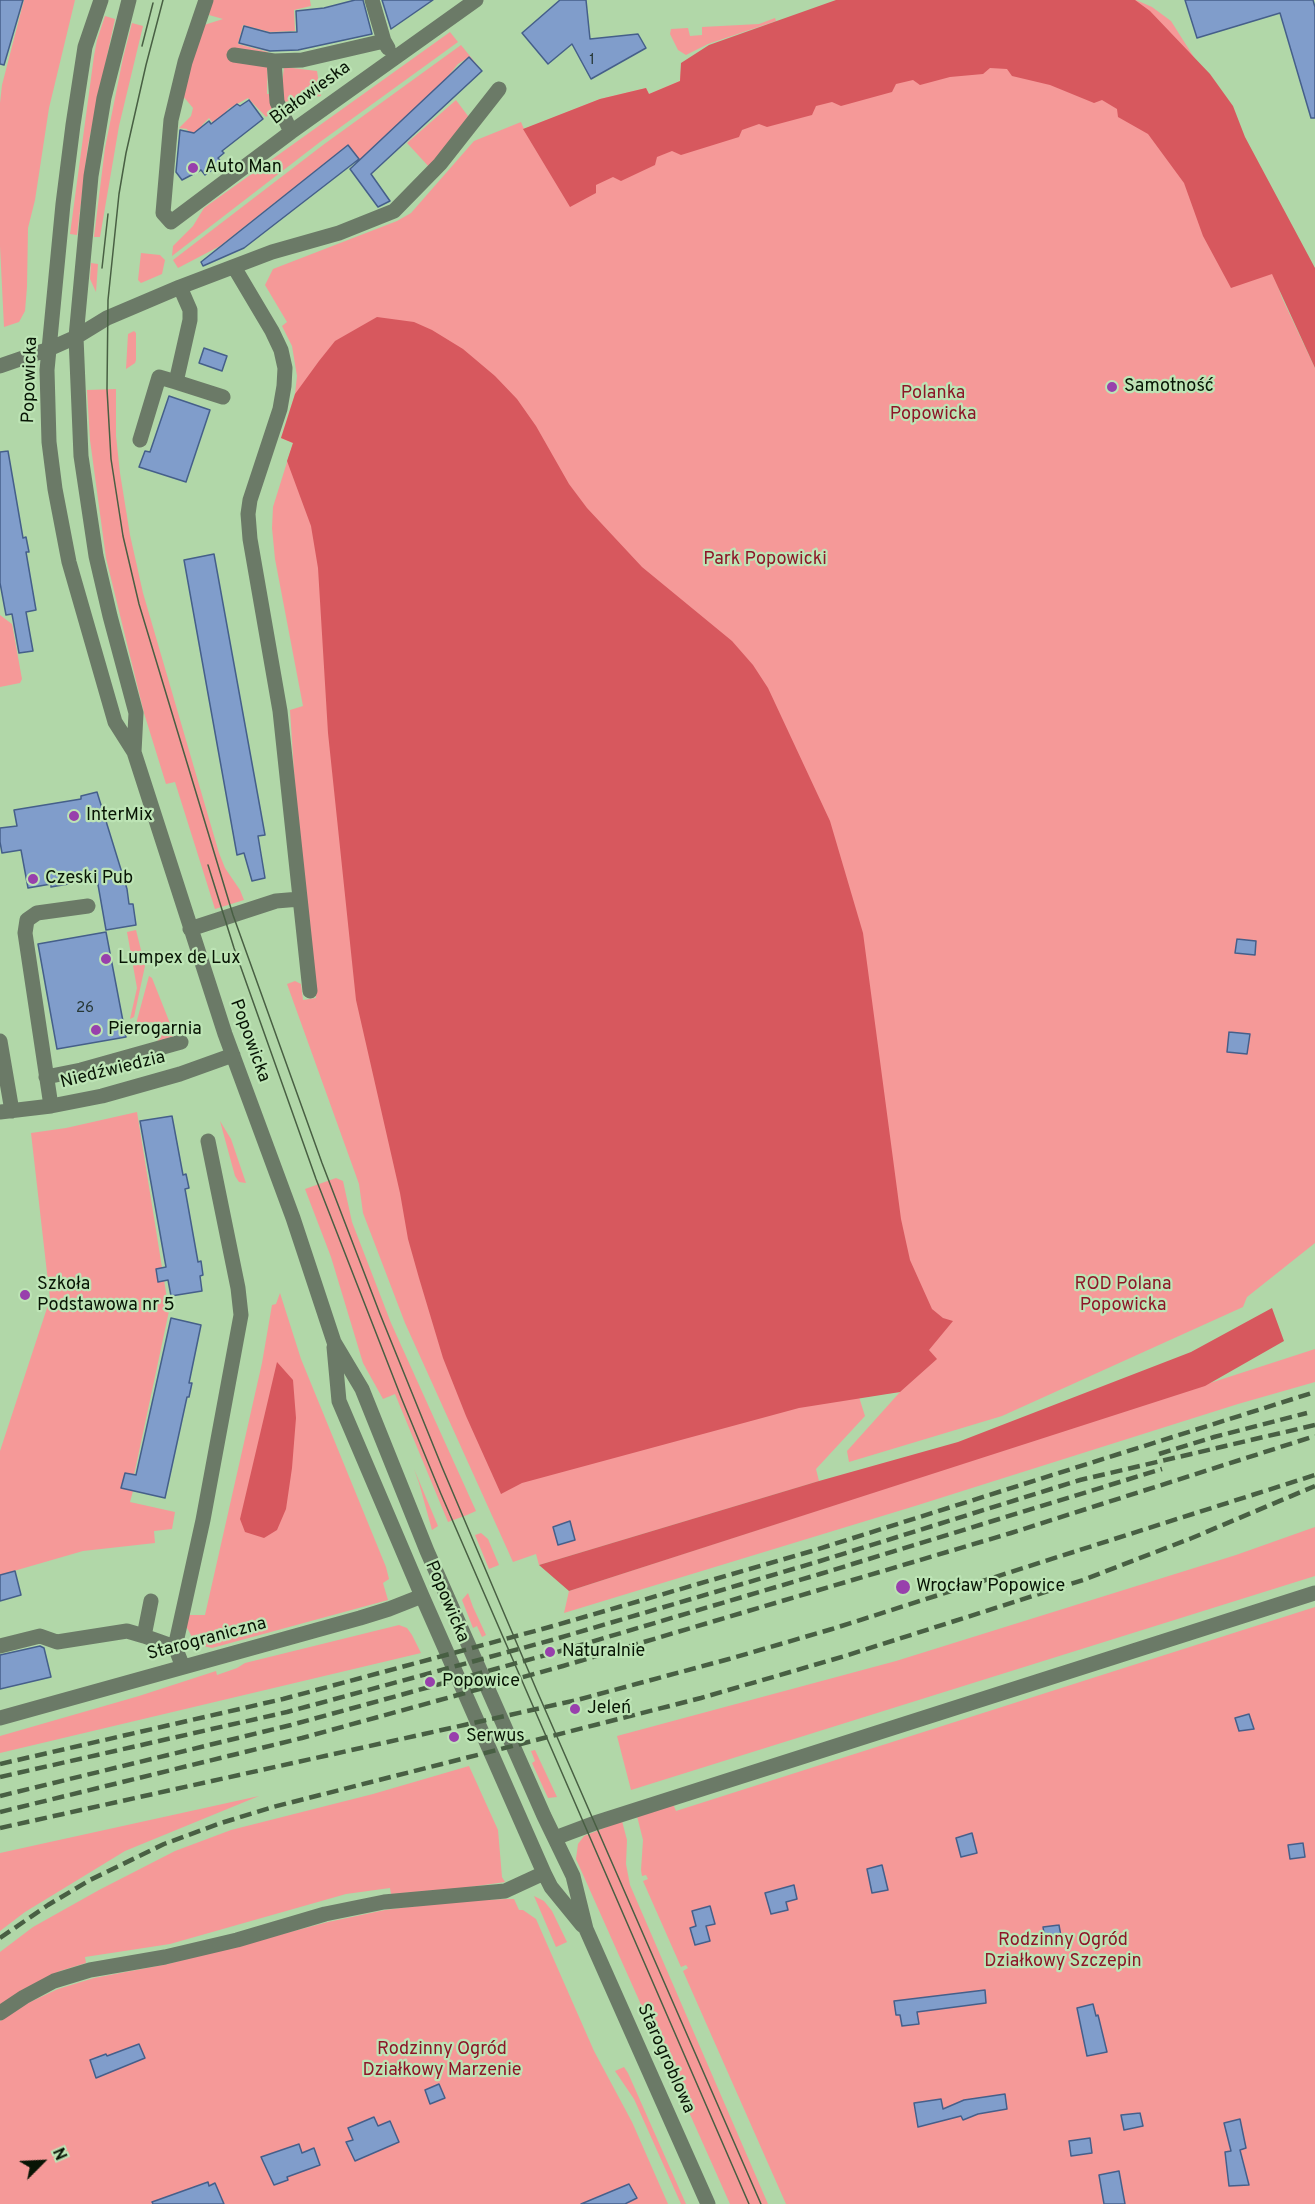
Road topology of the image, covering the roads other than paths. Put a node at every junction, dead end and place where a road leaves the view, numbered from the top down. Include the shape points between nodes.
1 (101, 0) edge
2 (129, 0) edge
3 (206, 0) edge
4 (372, 0) edge
5 (476, 0) edge
6 (384, 41) junction
7 (234, 55) dead end
8 (394, 58) junction
9 (274, 61) junction
10 (499, 89) dead end
11 (291, 132) junction
12 (234, 267) junction
13 (180, 287) junction
14 (76, 337) junction
15 (49, 349) junction
16 (0, 366) edge
17 (176, 382) junction
18 (223, 397) dead end
19 (140, 440) dead end
20 (134, 752) junction
21 (300, 899) junction
22 (87, 906) dead end
23 (190, 929) junction
24 (310, 991) dead end
25 (0, 1041) edge
26 (181, 1042) dead end
27 (233, 1055) junction
28 (46, 1077) junction
29 (51, 1106) junction
30 (6, 1111) edge
31 (208, 1141) dead end
32 (334, 1342) junction
33 (1315, 1593) edge
34 (422, 1596) junction
35 (151, 1601) dead end
36 (144, 1635) junction
37 (0, 1646) edge
38 (176, 1647) junction
39 (183, 1667) junction
40 (0, 1718) edge
41 (555, 1838) junction
42 (544, 1873) junction
43 (586, 1929) junction
44 (0, 2013) edge
45 (708, 2204) edge

1 - 15 street, Popowicka via 85,47 64,193
2 - 14 street, Popowicka via 104,98 91,176
3 - 11 street, Białowieska via 171,120 163,213 171,222
4 - 6 street
5 - 8 street, Białowieska
6 - 8 street
6 - 9 street via 302,60
7 - 9 street
8 - 11 street, Białowieska
9 - 11 street via 278,102
10 - 12 street via 440,164 394,211
12 - 13 street
12 - 21 street via 272,331 285,368 280,409 248,514 280,711
13 - 14 street via 107,318
13 - 17 street via 190,320
14 - 15 street
14 - 20 street, Popowicka via 83,467 96,556 136,714
15 - 16 street
15 - 20 street, Popowicka via 47,416 63,533 115,722
17 - 18 street
17 - 19 street via 159,377
20 - 23 street, Popowicka
21 - 23 street via 276,901
21 - 24 street
22 - 28 street via 37,913 27,920 25,933
23 - 27 street, Popowicka
25 - 30 street
26 - 28 street
27 - 29 street, Niedźwiedzia via 180,1074
27 - 32 street, Popowicka
28 - 29 street
29 - 30 street, Niedźwiedzia
31 - 38 street via 241,1315
32 - 34 street, Popowicka via 339,1401
32 - 41 street, Popowicka via 362,1389 427,1551
33 - 41 street
34 - 39 street, Starograniczna via 389,1609
34 - 42 street, Popowicka
35 - 36 street
36 - 37 street via 127,1631 57,1642 40,1636
36 - 38 street
38 - 39 street
39 - 40 street, Starograniczna
41 - 43 street, Starogroblowa via 573,1876
42 - 43 street, Starogroblowa
42 - 44 street via 505,1891 384,1902 165,1957 90,1970 54,1981
43 - 45 street, Starogroblowa

